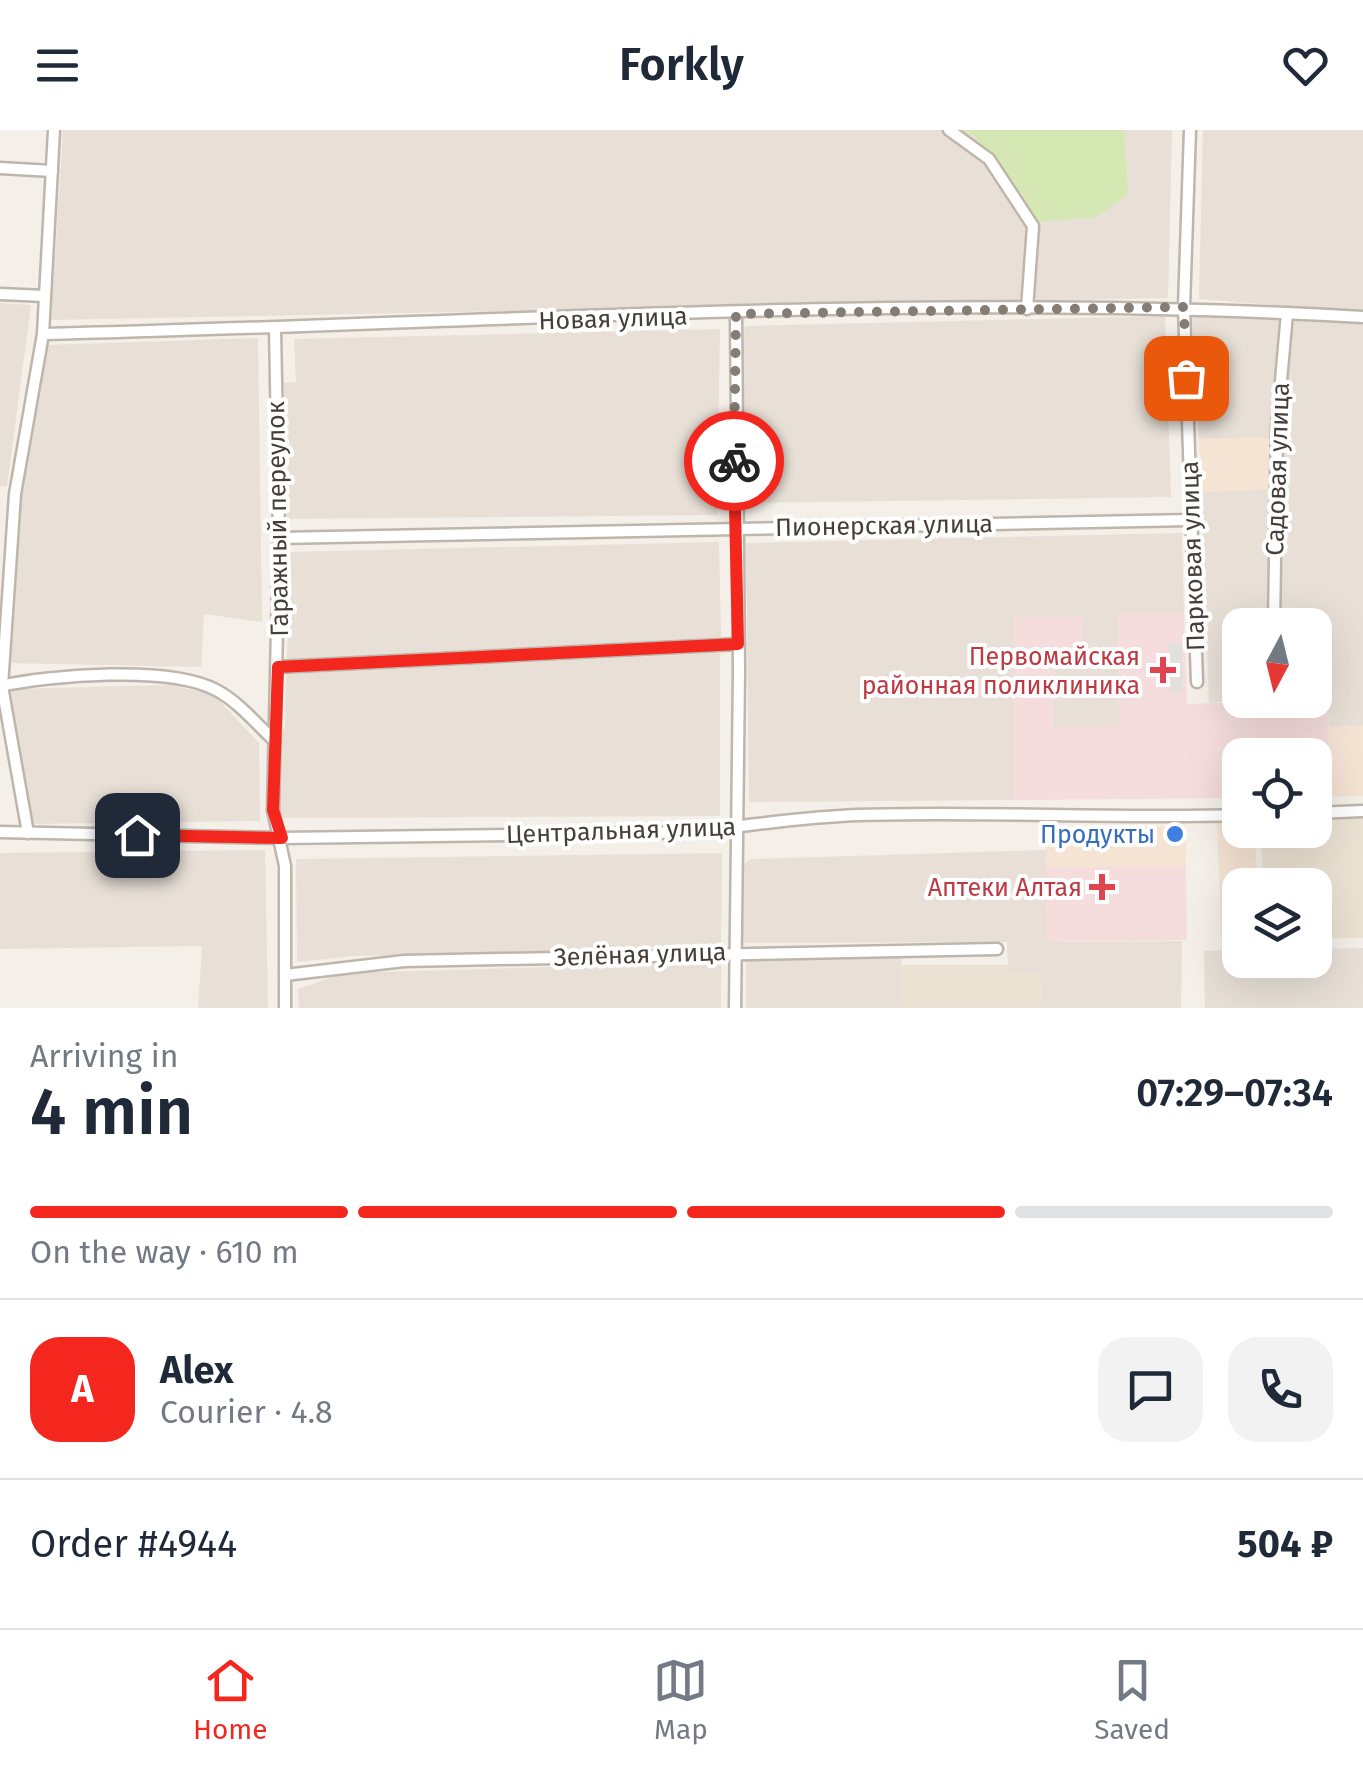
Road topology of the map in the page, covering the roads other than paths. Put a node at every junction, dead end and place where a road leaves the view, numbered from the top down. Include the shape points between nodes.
1 (54, 130) edge
2 (948, 130) edge
3 (1190, 130) edge
4 (0, 168) edge
5 (52, 171) junction
6 (0, 294) edge
7 (45, 296) junction
8 (1184, 307) junction
9 (1026, 309) junction
10 (1287, 313) junction
11 (736, 314) junction
12 (1363, 318) edge
13 (274, 329) junction
14 (43, 334) junction
15 (0, 493) edge
16 (15, 494) junction
17 (1190, 520) junction
18 (736, 527) junction
19 (279, 538) junction
20 (1274, 608) edge
21 (738, 644) junction
22 (278, 667) junction
23 (1197, 682) dead end
24 (1, 686) edge
25 (275, 741) junction
26 (1363, 812) edge
27 (1332, 813) edge
28 (1222, 816) edge
29 (736, 829) junction
30 (0, 832) edge
31 (28, 833) junction
32 (282, 838) junction
33 (997, 949) dead end
34 (736, 952) junction
35 (284, 975) junction
36 (285, 1008) edge
37 (735, 1008) edge

1 - 5 street
2 - 9 street via 989,159 1033,226
3 - 8 street, Парковая улица
4 - 5 street
5 - 7 street
6 - 7 street
7 - 14 street
8 - 9 street, Новая улица
8 - 10 street, Новая улица
8 - 17 street, Парковая улица
9 - 11 street, Новая улица
10 - 12 street, Новая улица
10 - 20 street, Садовая улица via 1277,426
11 - 13 street, Новая улица
11 - 18 street
13 - 14 street, Новая улица
13 - 19 street, Гаражный переулок
14 - 16 street
15 - 16 street
16 - 24 street
17 - 18 street, Пионерская улица
17 - 23 street, Парковая улица
18 - 19 street, Пионерская улица
18 - 21 street
19 - 22 street, Гаражный переулок
21 - 22 street
21 - 29 street
22 - 25 street, Гаражный переулок
24 - 25 street via 54,676 194,682 234,701
24 - 31 street
25 - 32 street, Гаражный переулок via 273,810
26 - 27 street
28 - 29 street, Центральная улица via 888,814 783,818
29 - 32 street, Центральная улица
29 - 34 street
30 - 31 street, Центральная улица
31 - 32 street, Центральная улица
32 - 35 street, Гаражный переулок
33 - 34 street, Зелёная улица
34 - 35 street, Зелёная улица via 404,960
34 - 37 street
35 - 36 street, Гаражный переулок

